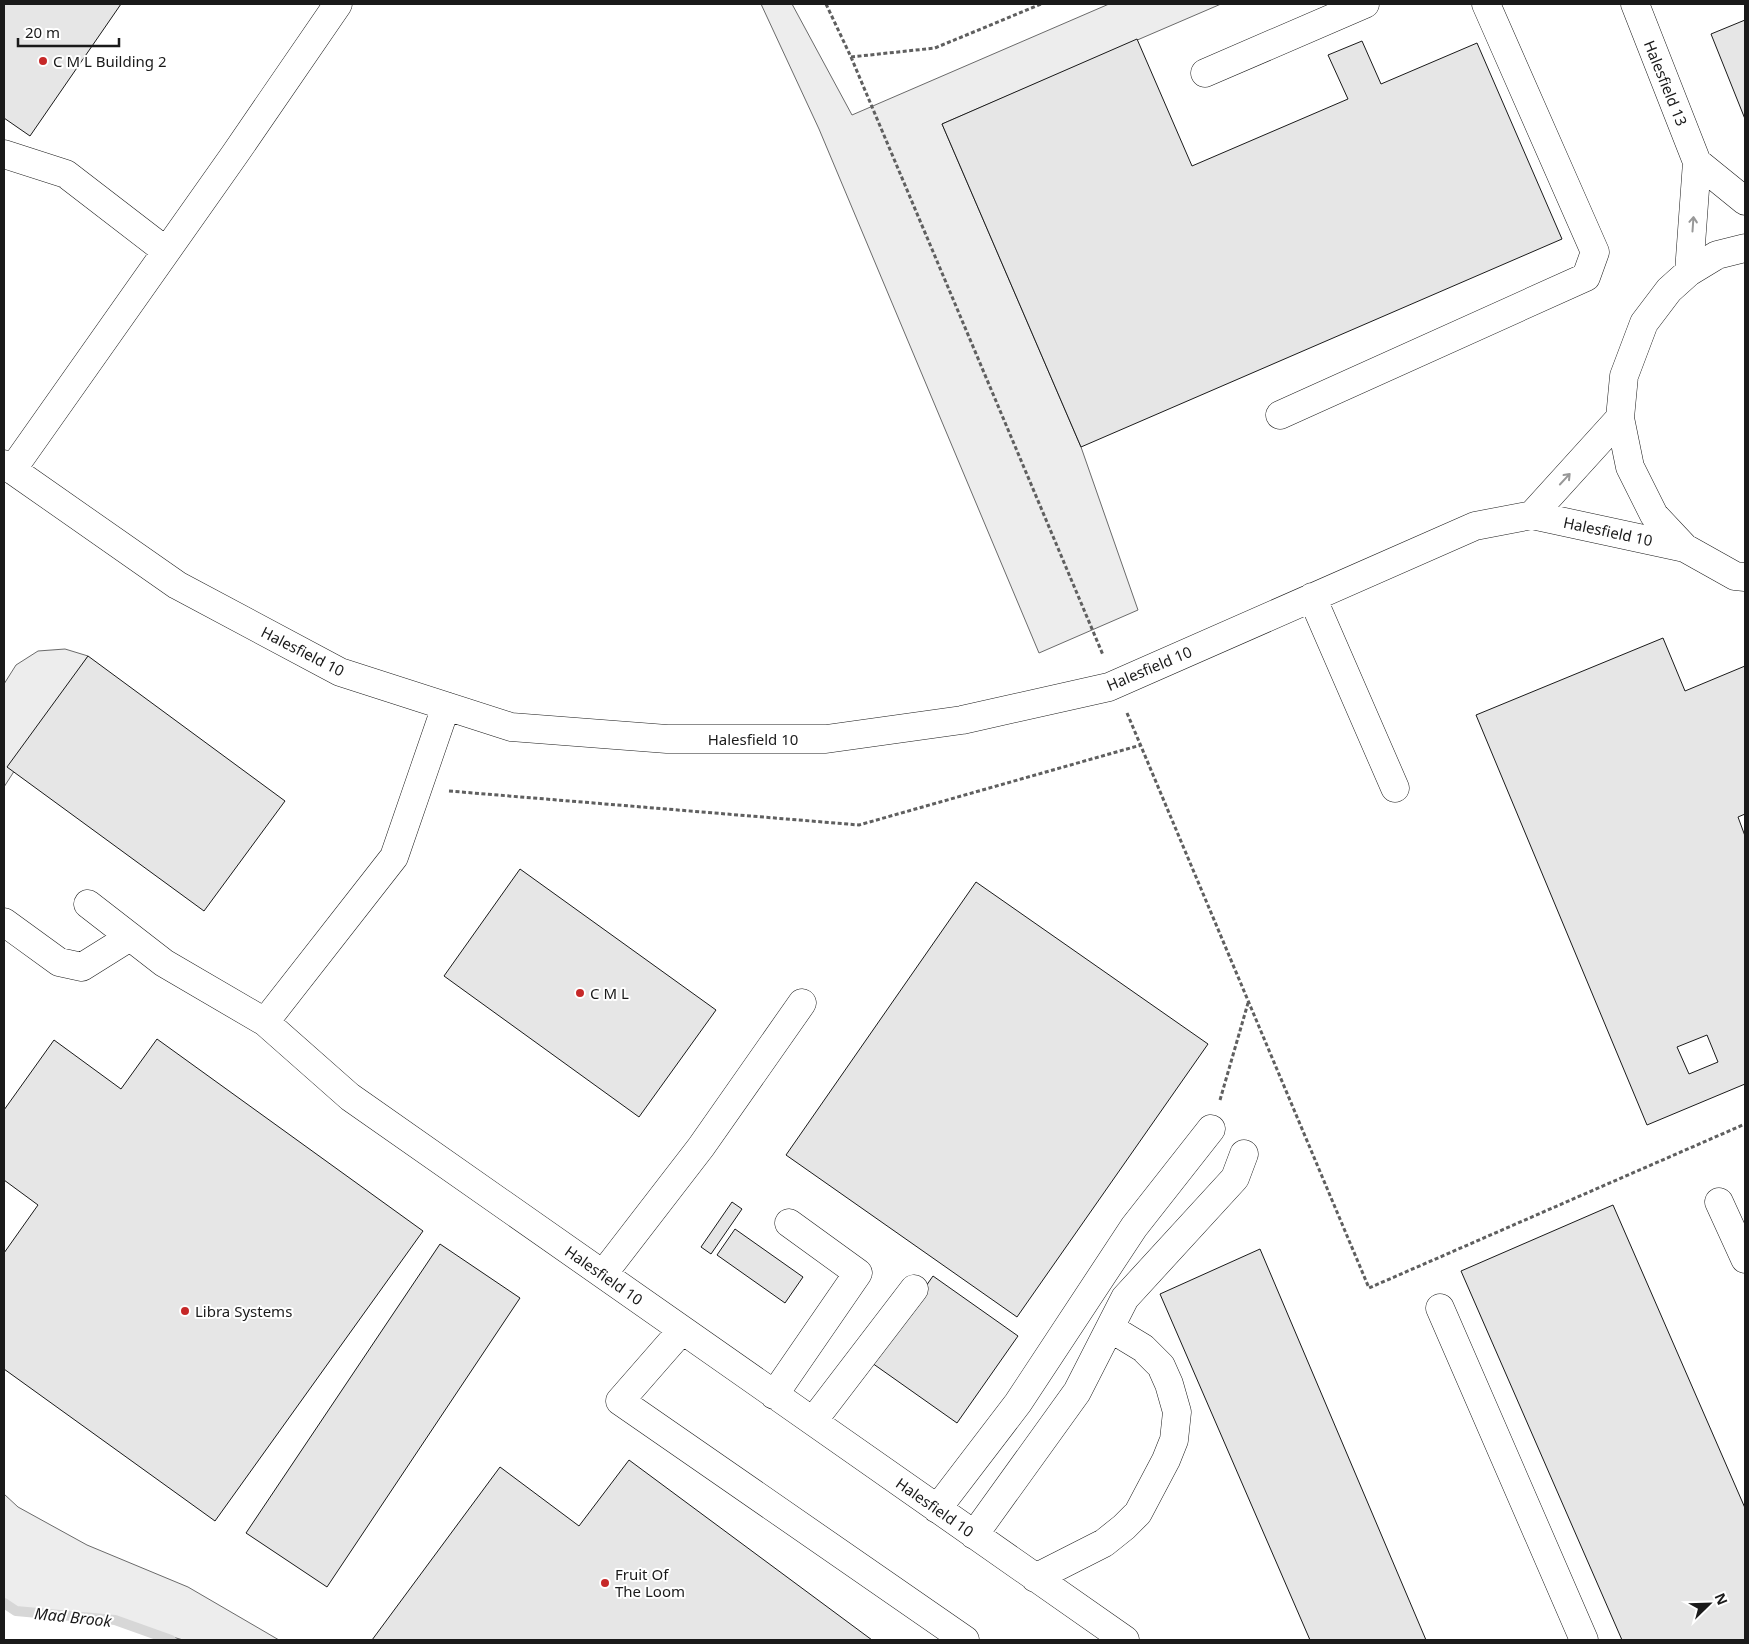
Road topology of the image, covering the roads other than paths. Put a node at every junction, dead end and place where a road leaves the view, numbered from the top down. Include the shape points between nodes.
1 (338, 4) edge
2 (1365, 4) edge
3 (1486, 4) edge
4 (1635, 4) edge
5 (1205, 73) dead end
6 (4, 154) edge
7 (1697, 162) junction
8 (1745, 202) edge
9 (1745, 248) edge
10 (166, 251) junction
11 (1690, 272) junction
12 (1280, 415) dead end
13 (1620, 418) junction
14 (8, 467) edge
15 (1532, 515) junction
16 (1685, 548) junction
17 (1745, 578) edge
18 (1312, 597) junction
19 (446, 706) junction
20 (1395, 788) dead end
21 (88, 904) dead end
22 (4, 922) edge
23 (130, 937) junction
24 (802, 1004) dead end
25 (265, 1022) junction
26 (1211, 1129) road end
27 (1244, 1154) dead end
28 (1719, 1202) dead end
29 (789, 1223) dead end
30 (1745, 1259) edge
31 (603, 1274) junction
32 (914, 1289) dead end
33 (1440, 1308) dead end
34 (1110, 1328) junction
35 (682, 1330) junction
36 (774, 1395) junction
37 (813, 1421) junction
38 (937, 1509) junction
39 (974, 1534) junction
40 (1036, 1578) junction
41 (965, 1640) edge
42 (1125, 1640) edge
43 (1584, 1640) edge

1 - 10 street
2 - 5 street
3 - 12 street via 1595,252 1586,277
4 - 7 street, Halesfield 13
6 - 10 street via 66,174
7 - 8 street
11 -> 7 street
9 - 11 street via 1717,255
10 - 14 street
11 - 13 street via 1669,290 1644,323 1624,376
15 -> 13 street
13 - 16 street via 1630,467 1654,515
14 - 19 street, Halesfield 10 via 177,586 340,672
15 - 16 street, Halesfield 10
15 - 18 street, Halesfield 10 via 1475,526
16 - 17 street via 1735,576
18 - 19 street, Halesfield 10 via 1109,687 962,720 826,739 667,740 511,727
18 - 20 street
19 - 25 street via 394,857
21 - 23 street, Halesfield 10
22 - 23 street via 59,962 82,967
23 - 25 street, Halesfield 10 via 164,963
24 - 31 street via 701,1148
25 - 31 street, Halesfield 10 via 350,1097
26 - 38 street via 1134,1227 1018,1403
27 - 34 street via 1235,1178 1126,1298
28 - 30 street
29 - 36 street via 858,1273
31 - 35 street, Halesfield 10
32 - 37 street
33 - 43 street
34 - 39 street via 1077,1392
34 - 40 street via 1143,1348 1161,1366 1176,1412 1174,1440 1138,1513 1104,1543
35 - 36 street, Halesfield 10
35 - 41 street via 620,1401
36 - 37 street, Halesfield 10
37 - 38 street, Halesfield 10
38 - 39 street, Halesfield 10
39 - 40 street, Halesfield 10
40 - 42 street, Halesfield 10

